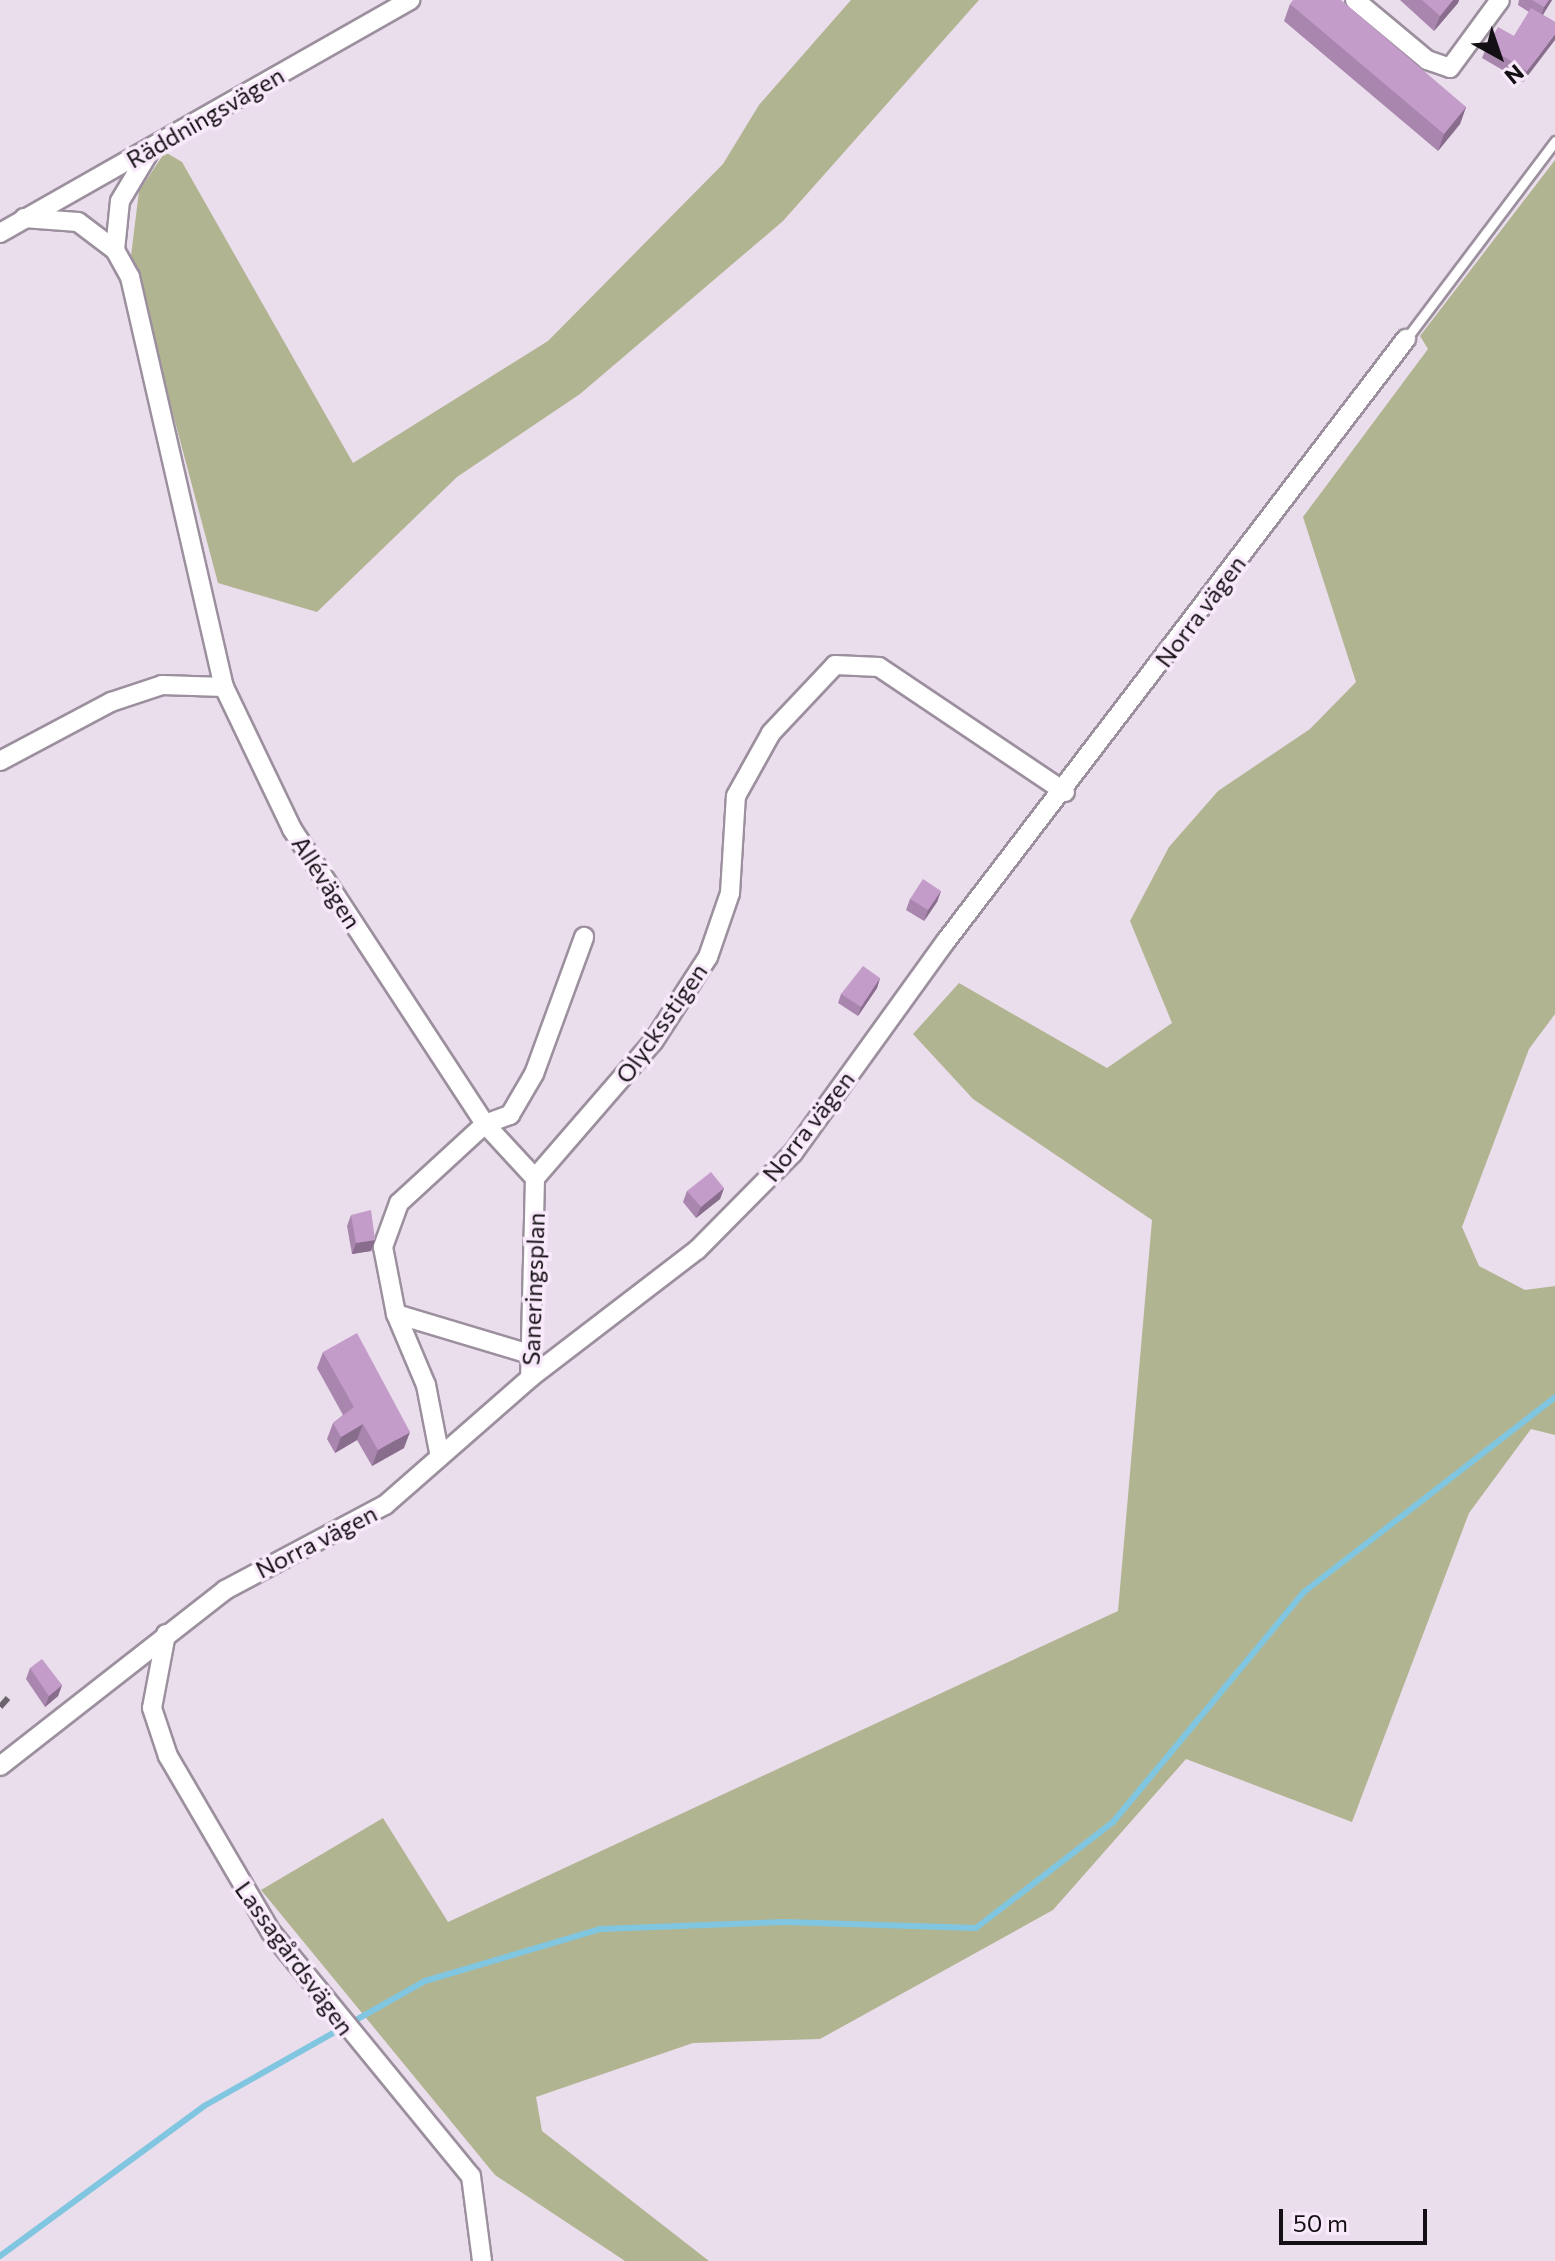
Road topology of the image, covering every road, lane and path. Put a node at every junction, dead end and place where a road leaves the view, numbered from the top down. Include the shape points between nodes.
1 (410, 0) edge
2 (1355, 0) edge
3 (1500, 0) edge
4 (1555, 141) edge
5 (152, 148) junction
6 (24, 218) junction
7 (0, 233) edge
8 (115, 250) junction
9 (1406, 339) joint
10 (224, 687) junction
11 (0, 761) edge
12 (1065, 792) junction
13 (584, 937) dead end
14 (485, 1124) junction
15 (535, 1178) junction
16 (396, 1314) junction
17 (526, 1353) junction
18 (530, 1378) junction
19 (440, 1457) junction
20 (166, 1634) junction
21 (0, 1766) edge
22 (482, 2261) edge

1 - 5 street, Räddningsvägen
2 - 3 street via 1427,60 1450,68
4 - 9 lane
5 - 6 street, Räddningsvägen
5 - 8 street via 120,201
6 - 7 street, Räddningsvägen
6 - 8 street, Allévägen via 78,222
8 - 10 street, Allévägen via 130,277
9 - 12 street, Norra vägen
10 - 11 street via 162,685 111,702
10 - 14 street, Allévägen via 292,829
12 - 15 street, Olycksstigen via 879,667 835,665 771,733 736,796 730,893 708,957 653,1042
12 - 18 street, Norra vägen via 946,941 793,1153 697,1250
13 - 14 street via 534,1074 510,1115
14 - 15 street, Saneringsplan
14 - 16 street via 387,1221 383,1247
15 - 17 street, Saneringsplan via 538,1251
16 - 17 street
16 - 19 street via 426,1385
17 - 18 street, Saneringsplan
18 - 19 street, Norra vägen
19 - 20 street, Norra vägen via 385,1505 279,1558
20 - 21 street, Norra vägen
20 - 22 street, Lassagårdsvägen via 152,1708 168,1756 271,1932 471,2176

